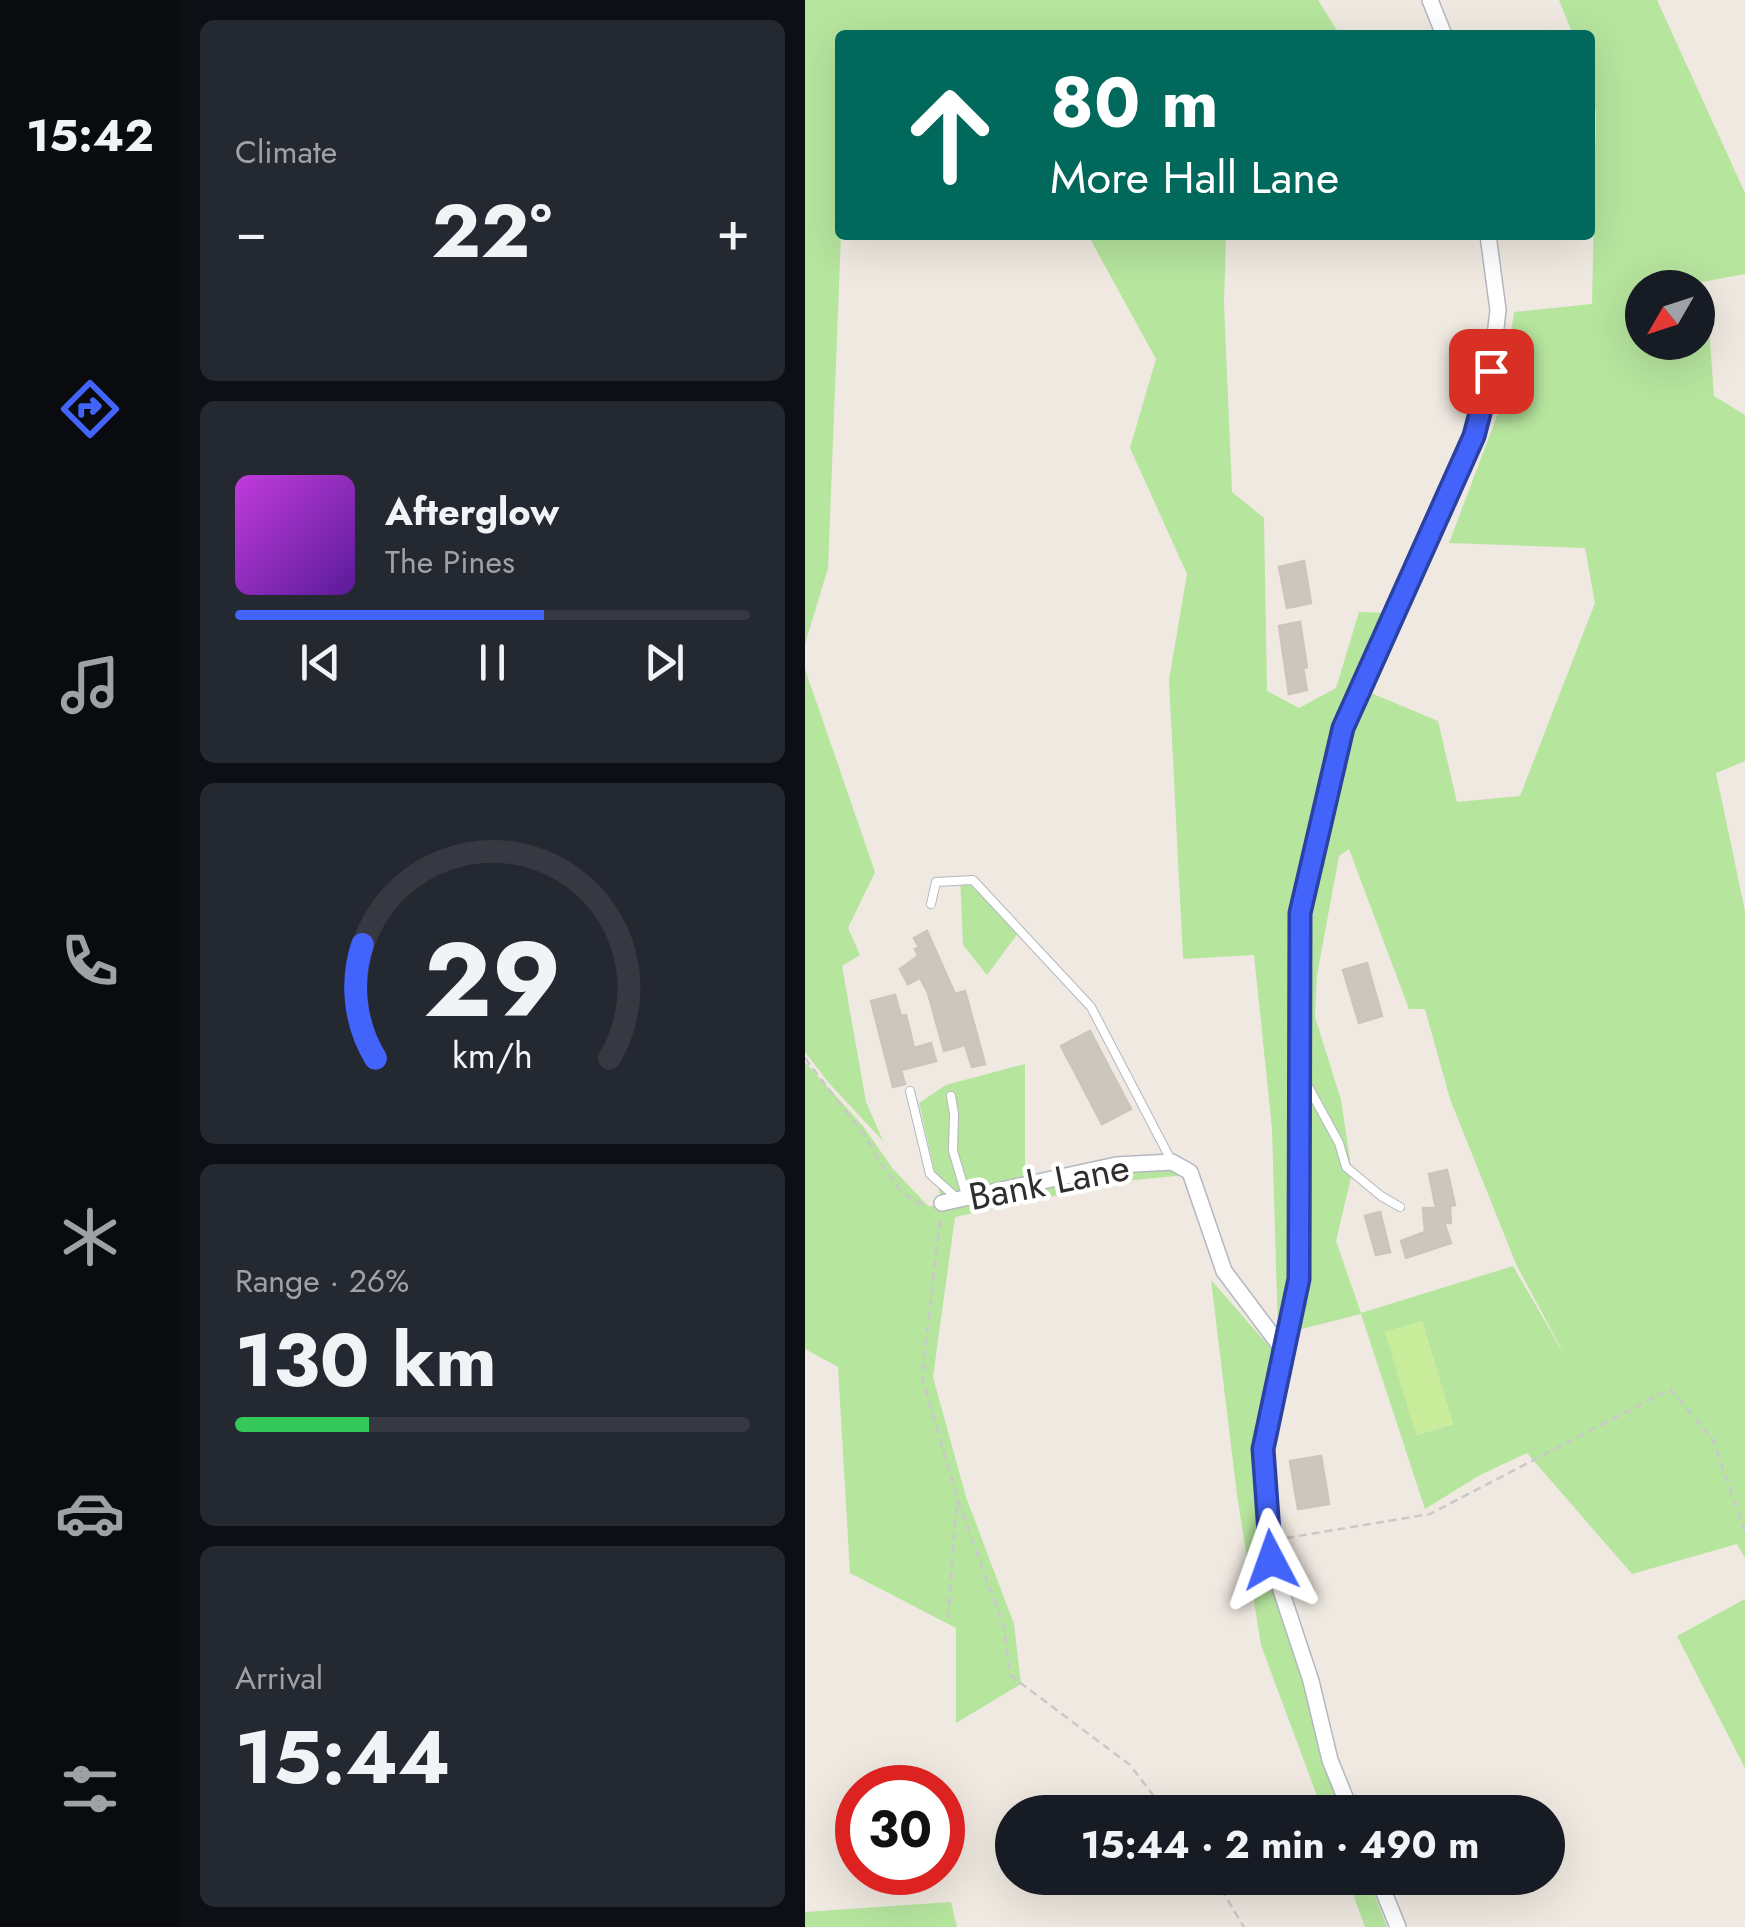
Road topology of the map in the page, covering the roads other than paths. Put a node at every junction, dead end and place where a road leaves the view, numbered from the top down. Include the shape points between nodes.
1 (1429, 0) edge
2 (1442, 30) edge
3 (1489, 240) edge
4 (931, 904) dead end
5 (1299, 1071) junction
6 (910, 1092) dead end
7 (951, 1096) dead end
8 (1172, 1162) junction
9 (963, 1199) junction
10 (941, 1203) road end
11 (1400, 1207) dead end
12 (1284, 1351) junction
13 (1344, 1795) edge
14 (1384, 1895) edge
15 (1397, 1927) edge

1 - 2 street
3 - 5 street via 1499,310 1474,436 1343,728 1304,895
4 - 8 lane via 936,882 973,880 1091,1006
5 - 11 lane via 1347,1167
5 - 12 street via 1299,1279
6 - 9 lane via 930,1174
7 - 9 lane
8 - 9 street, Bank Lane via 1115,1165
8 - 12 street, Bank Lane via 1189,1172 1224,1271
9 - 10 street, Bank Lane
12 - 13 street via 1263,1449 1271,1560
14 - 15 street

